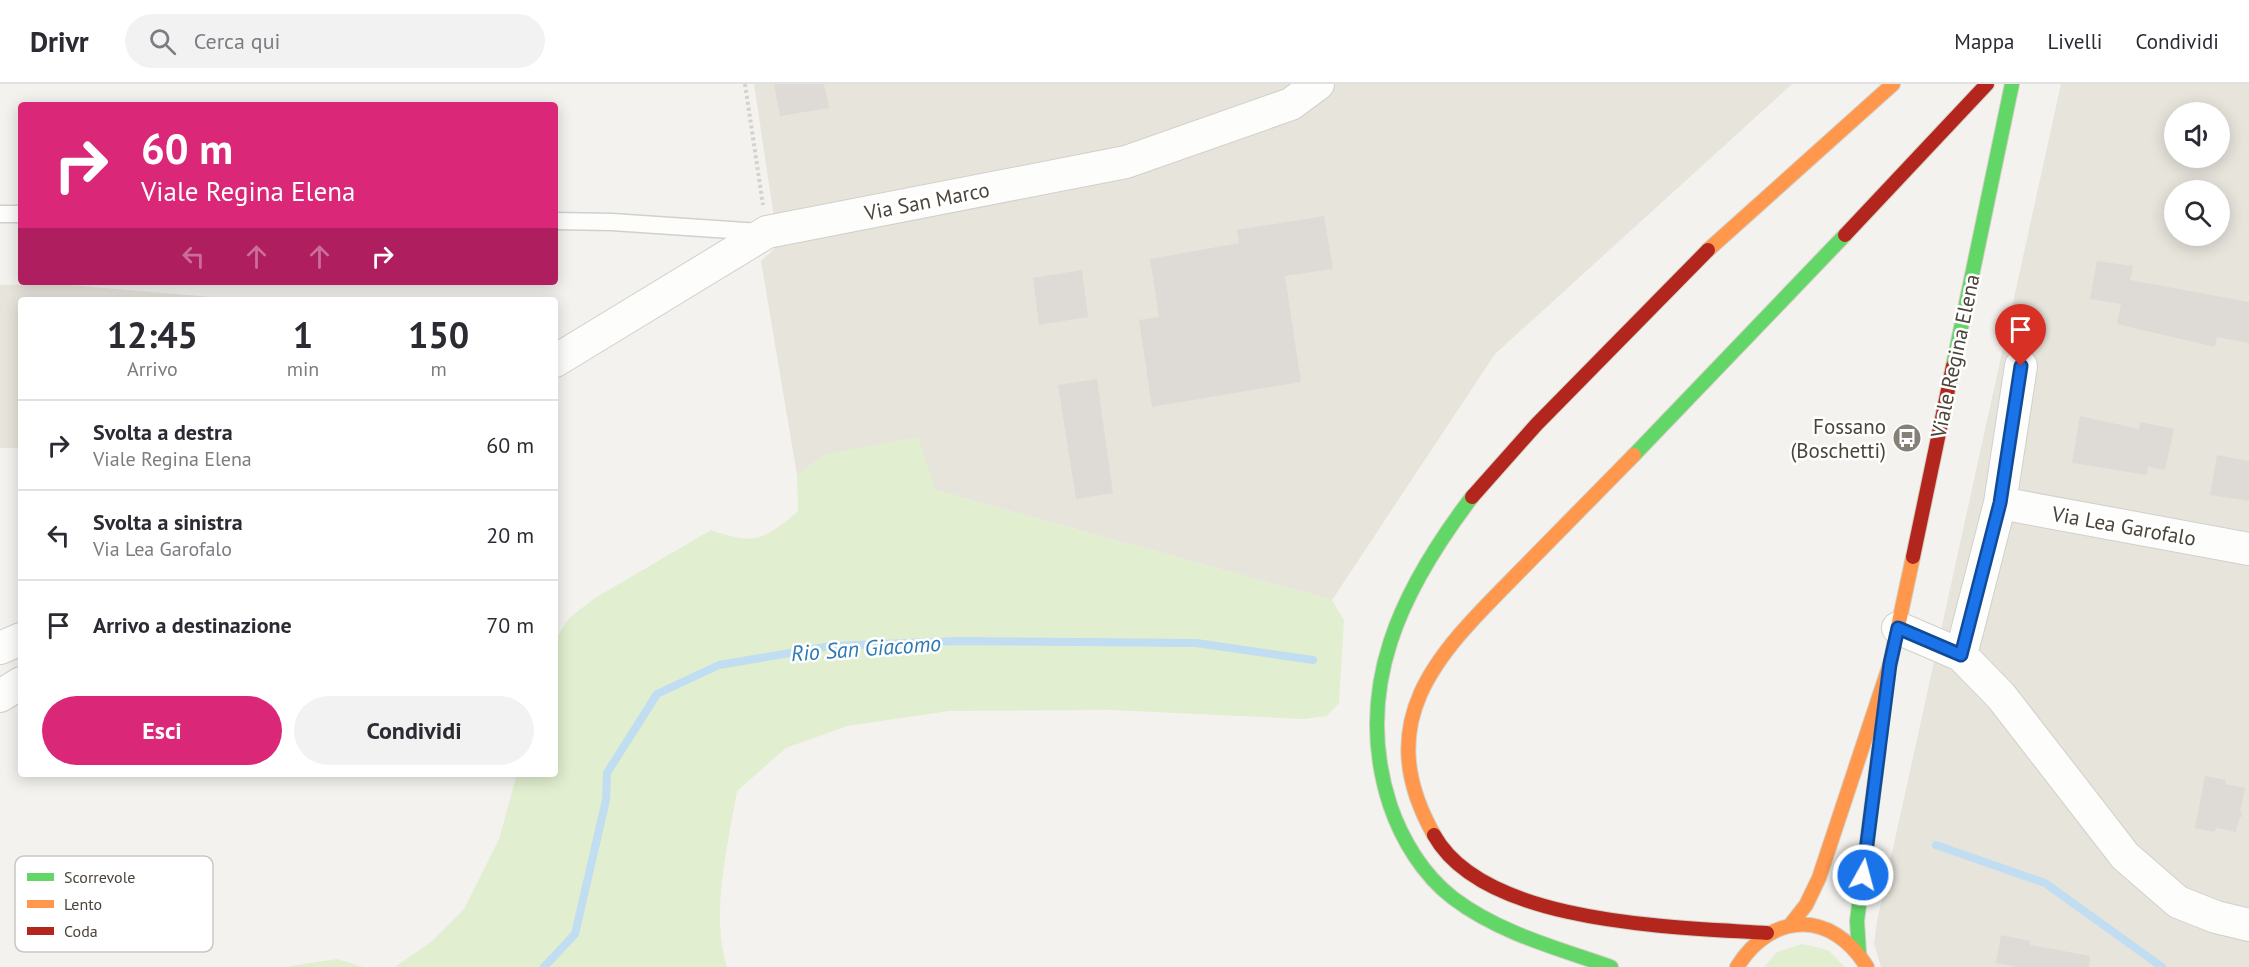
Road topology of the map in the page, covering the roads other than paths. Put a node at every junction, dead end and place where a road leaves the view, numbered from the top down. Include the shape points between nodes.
1 (1318, 84) edge
2 (1893, 84) edge
3 (1987, 84) edge
4 (2013, 84) edge
5 (0, 214) edge
6 (18, 214) edge
7 (558, 221) edge
8 (767, 232) junction
9 (558, 359) edge
10 (2021, 366) dead end
11 (2000, 503) junction
12 (2249, 549) edge
13 (1898, 628) junction
14 (18, 640) edge
15 (0, 648) edge
16 (1961, 655) junction
17 (1890, 664) junction
18 (18, 685) edge
19 (0, 696) edge
20 (1791, 924) junction
21 (2249, 925) edge
22 (1767, 933) junction
23 (1859, 953) junction
24 (1611, 967) edge
25 (1737, 967) edge
26 (1867, 967) edge

1 - 8 street, Via San Marco via 1291,104 1126,162
2 - 24 main road via 1680,277 1520,442 1461,513 1421,571 1384,659 1377,731 1384,784 1396,826 1429,877 1452,898 1507,928
3 - 22 main road via 1728,359 1463,629 1424,678 1416,701 1408,753 1419,806 1435,840 1470,874 1508,895 1576,915
4 - 13 main road, Viale Regina Elena
5 - 6 lane
7 - 8 lane
8 - 9 street, Via San Marco
10 - 11 street
11 - 12 street, Via Lea Garofalo
11 - 16 street
13 - 16 street
13 - 17 main road, Viale Regina Elena
14 - 15 street
16 - 21 street via 2001,696 2125,856 2178,902
17 - 20 main road, Viale Regina Elena via 1819,878
17 - 23 main road, Viale Regina Elena via 1857,921
18 - 19 street
20 - 22 main road
20 - 23 main road via 1830,929
22 - 25 main road via 1752,943
23 - 26 main road

